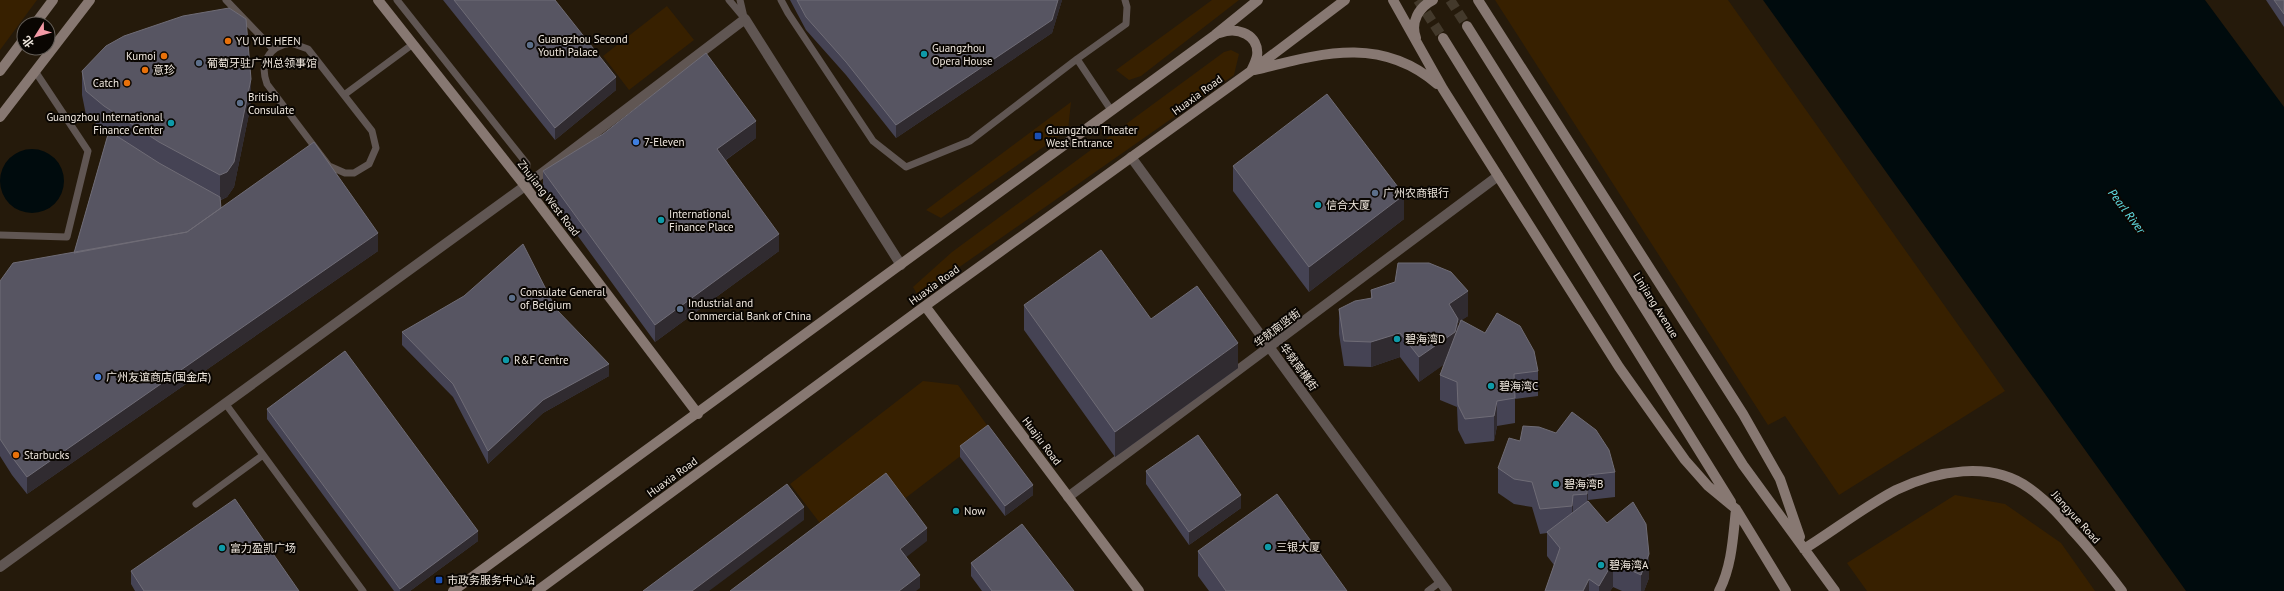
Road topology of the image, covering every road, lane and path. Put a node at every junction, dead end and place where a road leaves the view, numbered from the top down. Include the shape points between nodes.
1 (53, 0) edge
2 (90, 0) edge
3 (226, 0) edge
4 (378, 0) edge
5 (398, 0) edge
6 (729, 0) edge
7 (734, 0) edge
8 (740, 0) edge
9 (781, 0) edge
10 (1125, 0) edge
11 (1258, 0) edge
12 (1345, 0) edge
13 (1393, 0) edge
14 (1433, 0) edge
15 (1469, 0) edge
16 (1478, 0) edge
17 (41, 16) edge
18 (1489, 17) junction
19 (745, 19) junction
20 (1467, 26) tunnel mouth
21 (1215, 35) junction
22 (1443, 38) tunnel mouth
23 (413, 44) junction
24 (273, 49) junction
25 (16, 50) edge
26 (1422, 52) junction
27 (1077, 59) junction
28 (0, 71) edge
29 (35, 71) junction
30 (1251, 71) junction
31 (1443, 89) junction
32 (344, 95) junction
33 (1111, 110) junction
34 (0, 117) edge
35 (1131, 157) junction
36 (1498, 176) junction
37 (525, 186) junction
38 (0, 235) edge
39 (901, 265) junction
40 (925, 306) junction
41 (1270, 348) junction
42 (225, 403) junction
43 (698, 414) junction
44 (263, 455) junction
45 (1068, 497) junction
46 (196, 504) dead end
47 (1736, 509) junction
48 (1804, 549) junction
49 (0, 567) edge
50 (1440, 582) junction
51 (363, 591) edge
52 (453, 591) edge
53 (539, 591) edge
54 (1139, 591) edge
55 (1428, 591) edge
56 (1447, 591) edge
57 (1719, 591) edge
58 (1786, 591) edge
59 (1835, 591) edge
60 (2122, 591) edge

1 - 17 main road
2 - 29 main road
3 - 24 lane
4 - 23 main road, Zhujiang West Road
5 - 37 lane via 526,164
6 - 19 lane
7 - 19 lane
8 - 19 lane
9 - 27 lane via 873,141 906,167 970,141
10 - 27 lane via 1126,24
11 - 21 main road
12 - 30 main road, Huaxia Road
13 - 26 main road
14 - 26 main road via 1424,5 1414,25
15 - 18 main road
16 - 18 main road
18 - 48 main road via 1743,414 1780,479
19 - 37 street
19 - 39 street
20 - 48 main road, Linjiang Avenue via 1743,465
21 - 30 main road via 1237,30 1247,34 1254,41 1257,57
21 - 33 main road
22 - 47 main road
23 - 32 lane
23 - 37 main road, Zhujiang West Road
24 - 32 lane via 281,44 291,43 308,49
24 - 32 lane via 264,65 267,84 329,166 345,173 354,173 369,164 376,148 375,139 372,131
25 - 28 main road
26 - 31 main road
27 - 33 lane
29 - 34 main road
29 - 38 lane via 88,151 67,237
30 - 31 main road via 1321,54 1363,51 1381,55 1423,72
30 - 35 main road, Huaxia Road
31 - 36 main road
33 - 39 main road
35 - 40 main road, Huaxia Road
35 - 41 street, 华就南横街
36 - 41 street, 华就南竖街
36 - 47 main road via 1623,374 1685,460 1708,486
37 - 42 street
37 - 43 main road, Zhujiang West Road
39 - 43 main road
40 - 45 main road, Huajiu Road
40 - 53 main road, Huaxia Road
41 - 45 street, 华就南竖街
41 - 50 street, 华就南横街
42 - 44 lane
42 - 49 street
43 - 52 main road
44 - 46 lane
44 - 51 lane
45 - 54 main road, Huajiu Road
47 - 57 main road via 1730,562
47 - 58 main road
48 - 59 main road, Linjiang Avenue
48 - 60 main road, Jiangyue Road via 1895,491 1929,477 1950,472 1976,471 2003,475 2028,487 2050,504
50 - 55 lane
50 - 56 street, 华就南横街

